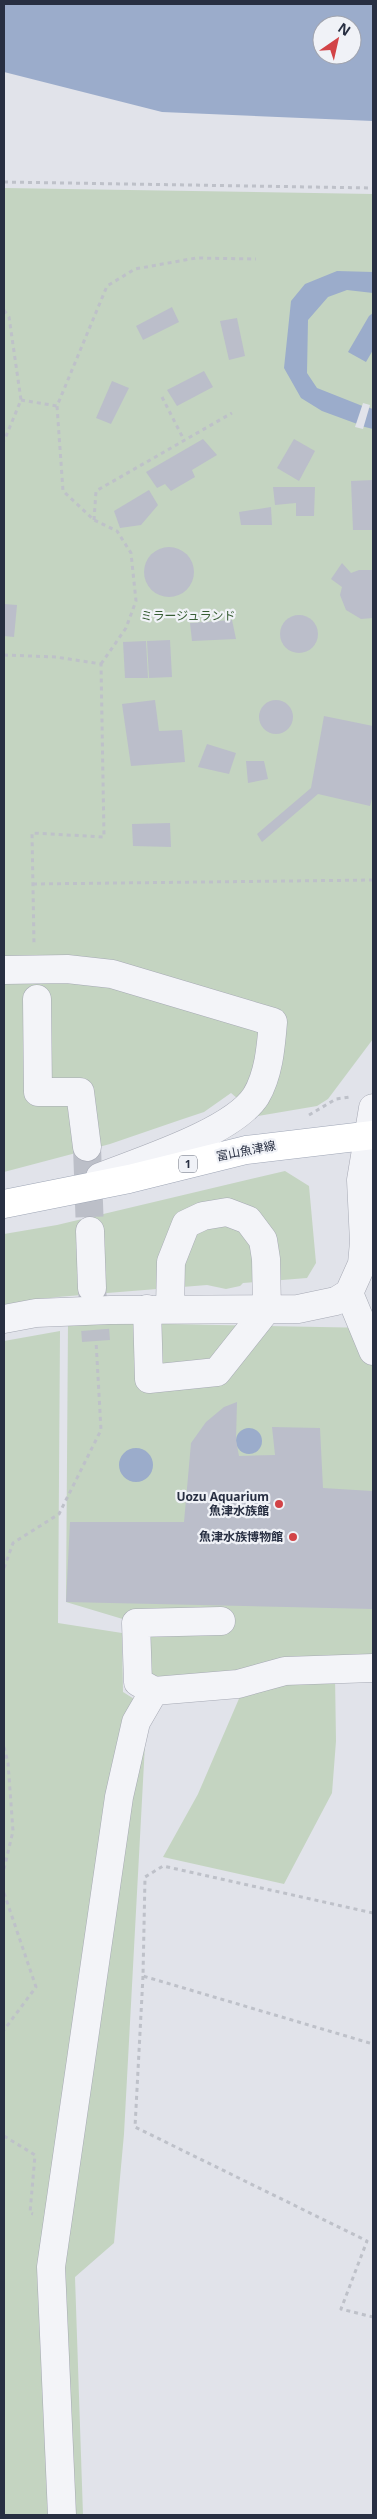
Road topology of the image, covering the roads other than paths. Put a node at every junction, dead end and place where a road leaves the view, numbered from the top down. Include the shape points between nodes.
1 (4, 970) edge
2 (37, 999) dead end
3 (373, 1108) edge
4 (371, 1135) edge
5 (87, 1147) tunnel mouth
6 (57, 1194) junction
7 (4, 1204) edge
8 (90, 1231) tunnel mouth
9 (359, 1285) edge
10 (92, 1288) tunnel mouth
11 (267, 1309) junction
12 (158, 1310) junction
13 (4, 1319) edge
14 (373, 1351) edge
15 (221, 1621) dead end
16 (373, 1668) edge
17 (154, 1692) junction
18 (62, 2515) edge

1 - 6 street via 67,969 112,974 273,1022 265,1076 256,1096 244,1110 226,1123 166,1151
2 - 5 street via 38,1092 80,1092
3 - 4 street
4 - 6 main road, 富山魚津線 / 1 via 246,1150
4 - 9 street via 361,1180 364,1242
6 - 7 main road, 富山魚津線 / 1
8 - 10 street
9 - 11 street via 336,1301 298,1309
9 - 14 street
11 - 12 street
11 - 12 street via 217,1372 148,1379
11 - 12 street via 263,1240 248,1220 227,1212 203,1216 186,1224
12 - 13 street via 36,1313
15 - 17 street via 136,1623 138,1682
16 - 17 street via 285,1671 238,1684
17 - 18 street via 136,1722 119,1797 51,2267

